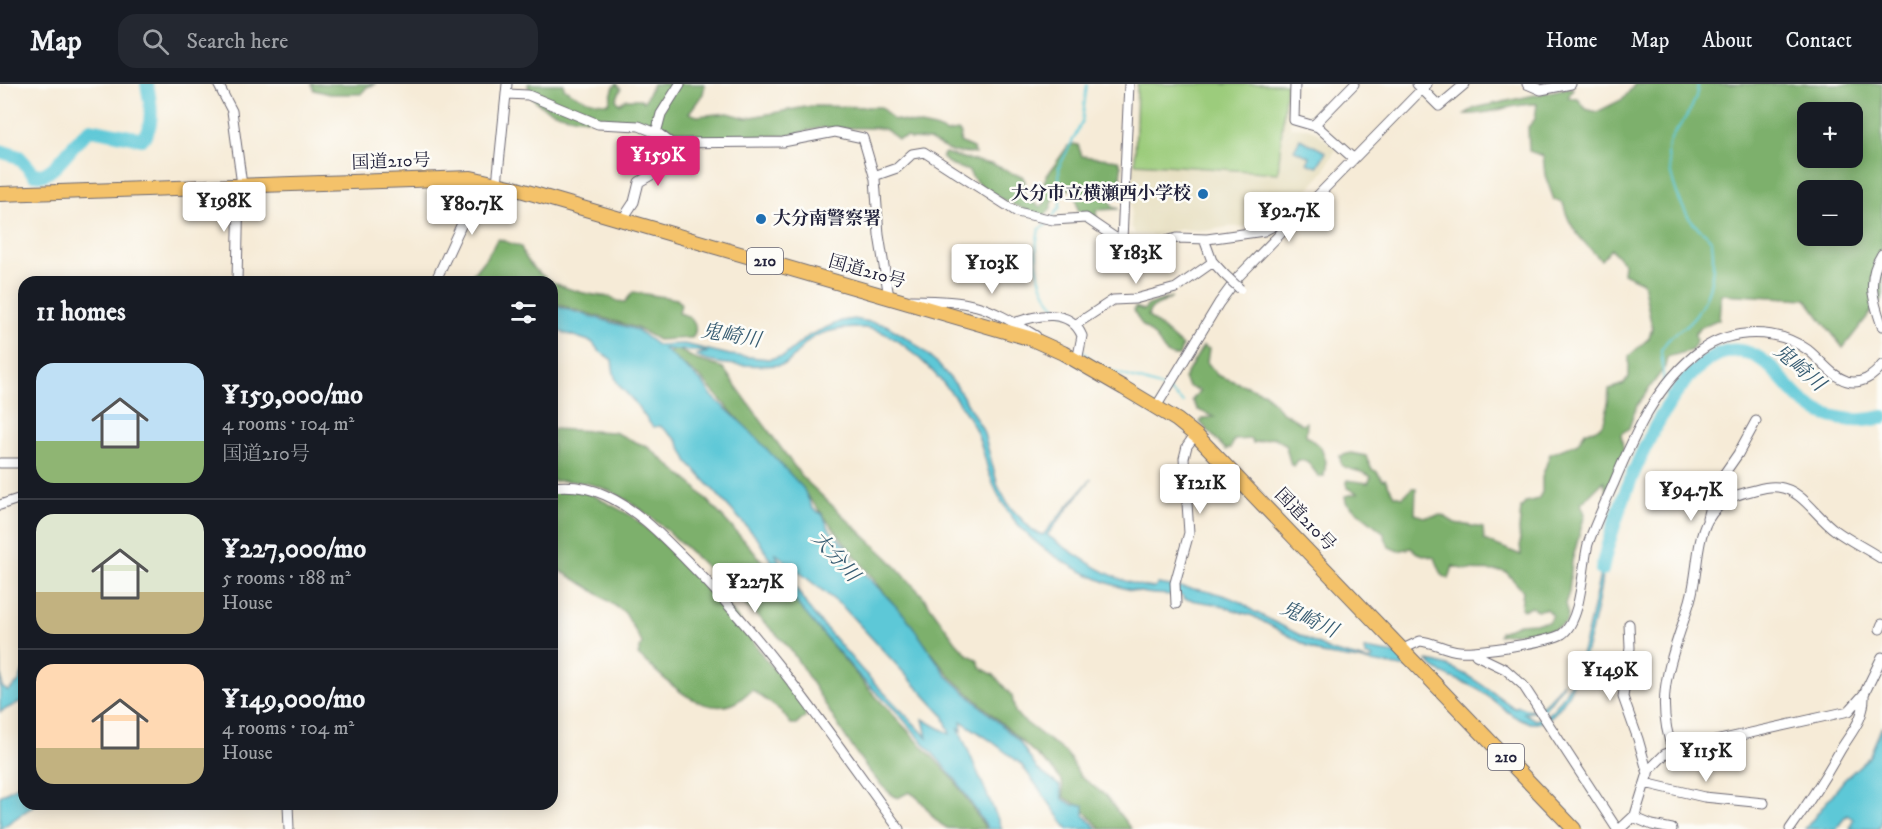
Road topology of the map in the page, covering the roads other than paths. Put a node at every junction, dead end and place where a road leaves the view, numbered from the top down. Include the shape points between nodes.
1 (218, 84) edge
2 (680, 84) edge
3 (1129, 84) edge
4 (1295, 84) edge
5 (1354, 84) edge
6 (1464, 84) edge
7 (1527, 84) edge
8 (1571, 84) edge
9 (1422, 86) edge
10 (507, 89) edge
11 (1314, 125) junction
12 (656, 133) junction
13 (668, 142) junction
14 (1353, 159) junction
15 (874, 176) junction
16 (471, 178) junction
17 (497, 184) junction
18 (240, 185) junction
19 (0, 194) edge
20 (622, 220) junction
21 (1288, 225) junction
22 (1204, 239) junction
23 (1122, 240) junction
24 (1882, 254) edge
25 (1213, 262) junction
26 (237, 276) edge
27 (438, 276) edge
28 (1240, 289) dead end
29 (895, 298) junction
30 (1014, 323) junction
31 (1075, 326) junction
32 (1882, 326) edge
33 (1063, 353) junction
34 (1077, 361) junction
35 (1882, 365) edge
36 (1156, 407) junction
37 (1756, 421) dead end
38 (1195, 435) junction
39 (0, 463) edge
40 (18, 463) edge
41 (558, 487) edge
42 (18, 499) edge
43 (0, 505) edge
44 (1706, 523) junction
45 (1882, 559) edge
46 (1176, 603) dead end
47 (1629, 624) dead end
48 (1475, 651) junction
49 (1406, 653) junction
50 (1882, 657) edge
51 (1864, 694) junction
52 (1673, 751) junction
53 (1646, 778) junction
54 (1764, 803) dead end
55 (288, 810) edge
56 (1634, 817) junction
57 (289, 829) edge
58 (899, 829) edge
59 (1574, 829) edge
60 (1618, 829) edge
61 (1672, 829) edge
62 (1790, 829) edge

1 - 18 street via 232,111
2 - 12 street
3 - 23 street
4 - 11 street via 1293,118
5 - 11 street
6 - 9 street via 1439,106
7 - 8 street via 1542,90
9 - 14 street
10 - 12 street via 598,124 634,125
10 - 17 street
11 - 14 street
12 - 13 street
13 - 15 street via 783,142 818,133 842,133 864,139
13 - 20 street via 660,170 639,182 634,202
14 - 21 street
15 - 23 street via 895,169 914,153 924,152 1017,212 1053,220 1086,218
15 - 29 street via 879,235
16 - 17 highway, 国道210号 / 210
16 - 18 highway, 国道210号 / 210
16 - 27 street via 465,217
17 - 20 highway, 国道210号 / 210
18 - 19 highway, 国道210号 / 210
18 - 26 street
20 - 29 highway, 国道210号 / 210
21 - 22 street
21 - 36 street via 1226,292
22 - 23 street via 1177,238 1151,245
22 - 25 street
24 - 32 street via 1874,268 1872,292
25 - 28 street, bridge
25 - 31 street via 1176,288 1135,299 1113,300
29 - 30 street via 968,302
29 - 33 highway, 国道210号 / 210 via 1016,334
30 - 31 street via 1049,314
30 - 33 street
31 - 34 street via 1082,336
33 - 34 highway, 国道210号 / 210
34 - 36 highway, 国道210号 / 210
35 - 48 street via 1866,379 1848,381 1799,345 1759,333 1725,338 1702,350 1655,399 1636,431 1589,543 1568,628 1549,639
36 - 38 highway, 国道210号 / 210
37 - 44 street via 1715,487
38 - 46 street via 1184,458 1190,533 1175,585
38 - 49 highway, 国道210号 / 210
39 - 40 street
41 - 58 street via 597,491 624,506 653,527 729,603
42 - 43 street
44 - 45 street via 1729,498 1781,487 1801,498 1833,529
44 - 52 street via 1691,596 1665,678 1664,711
47 - 53 street via 1623,697
48 - 49 street via 1455,651 1420,641
48 - 60 street via 1505,669 1526,688
49 - 59 highway, 国道210号 / 210
50 - 51 street
51 - 52 street via 1841,714
51 - 62 street via 1859,723 1822,786
52 - 53 street via 1659,758
53 - 54 street via 1704,797
53 - 56 street
55 - 57 street
56 - 60 street
56 - 61 street

